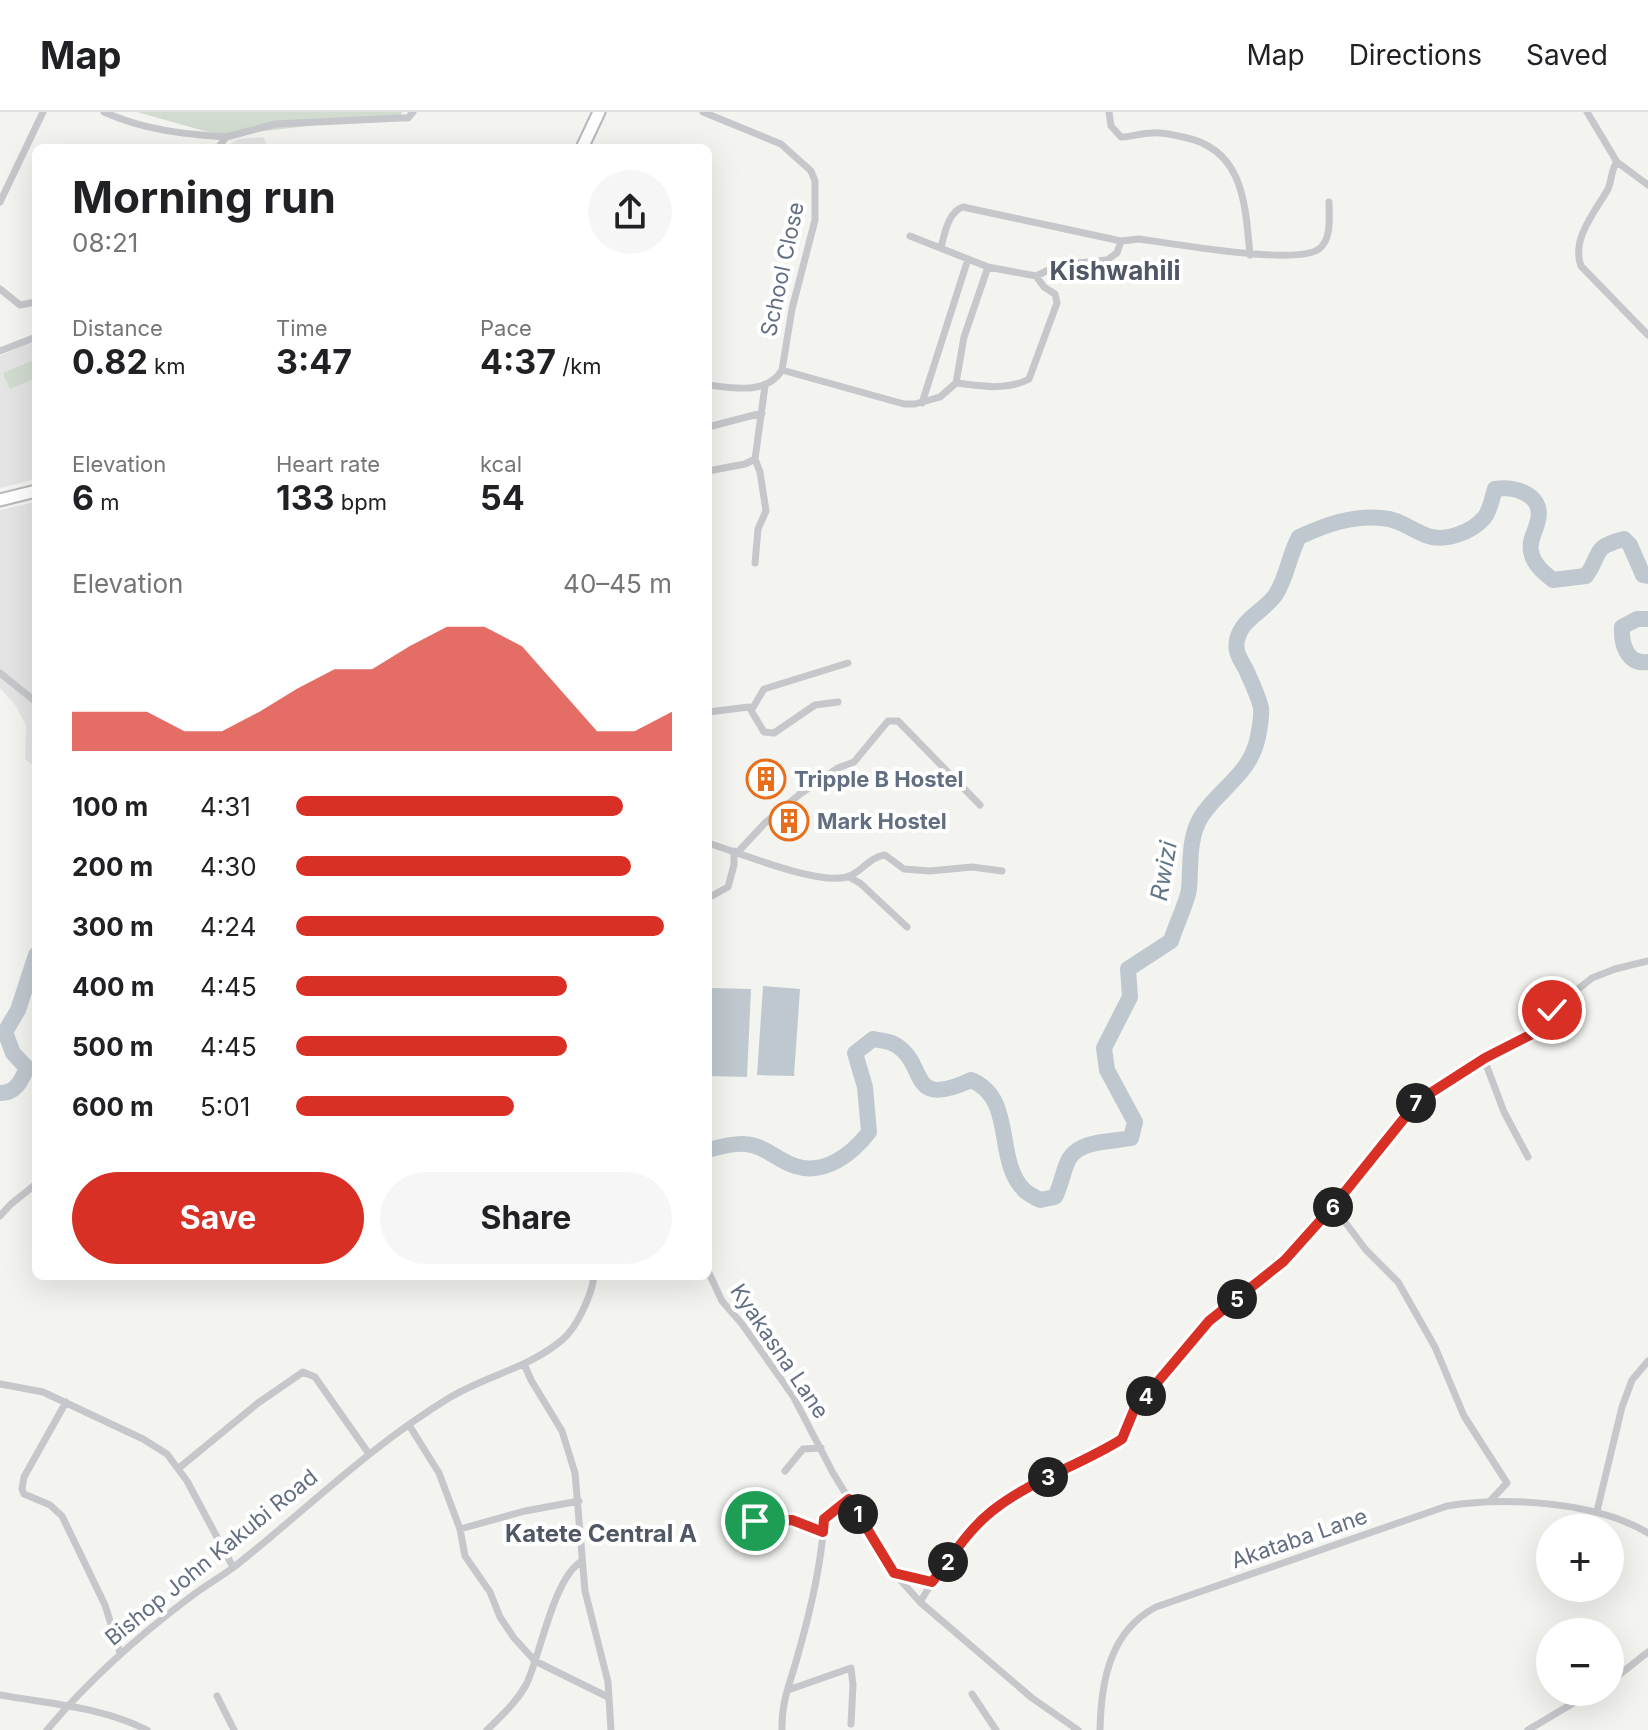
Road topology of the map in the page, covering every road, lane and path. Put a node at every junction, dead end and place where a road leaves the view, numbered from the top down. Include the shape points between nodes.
1 (43, 112) edge
2 (104, 112) edge
3 (413, 112) edge
4 (703, 112) edge
5 (1109, 112) edge
6 (1587, 112) edge
7 (597, 113) edge
8 (226, 137) junction
9 (221, 144) edge
10 (584, 144) edge
11 (1617, 162) junction
12 (1648, 185) edge
13 (0, 202) edge
14 (1329, 202) dead end
15 (910, 236) dead end
16 (1121, 241) junction
17 (941, 247) junction
18 (1250, 255) junction
19 (968, 259) junction
20 (988, 267) junction
21 (1036, 276) junction
22 (0, 289) edge
23 (32, 303) edge
24 (1648, 335) edge
25 (32, 339) edge
26 (0, 351) edge
27 (782, 370) junction
28 (956, 383) junction
29 (712, 385) edge
30 (765, 386) junction
31 (922, 403) junction
32 (762, 413) junction
33 (712, 426) edge
34 (755, 459) junction
35 (712, 470) edge
36 (32, 492) edge
37 (0, 500) edge
38 (755, 563) dead end
39 (848, 663) dead end
40 (0, 673) edge
41 (32, 699) edge
42 (838, 702) dead end
43 (752, 709) junction
44 (712, 711) edge
45 (980, 805) dead end
46 (712, 844) edge
47 (736, 852) junction
48 (1002, 871) dead end
49 (849, 877) junction
50 (712, 896) edge
51 (907, 927) dead end
52 (1648, 961) edge
53 (1484, 1059) junction
54 (1528, 1157) dead end
55 (32, 1187) edge
56 (1333, 1206) junction
57 (0, 1216) edge
58 (593, 1280) edge
59 (712, 1280) edge
60 (1648, 1361) edge
61 (524, 1364) junction
62 (0, 1384) edge
63 (66, 1402) junction
64 (409, 1425) junction
65 (821, 1448) junction
66 (369, 1454) junction
67 (179, 1468) junction
68 (785, 1471) dead end
69 (849, 1499) junction
70 (579, 1501) junction
71 (1490, 1501) junction
72 (1597, 1511) junction
73 (755, 1521) dead end
74 (460, 1529) junction
75 (823, 1532) junction
76 (1648, 1533) edge
77 (582, 1561) junction
78 (233, 1567) junction
79 (894, 1573) junction
80 (932, 1582) junction
81 (920, 1602) junction
82 (1648, 1652) edge
83 (120, 1653) junction
84 (535, 1661) junction
85 (1624, 1671) edge
86 (788, 1690) junction
87 (972, 1694) dead end
88 (0, 1695) edge
89 (217, 1696) dead end
90 (608, 1697) junction
91 (1568, 1706) edge
92 (66, 1707) junction
93 (851, 1724) dead end
94 (47, 1730) edge
95 (147, 1730) edge
96 (234, 1730) edge
97 (487, 1730) edge
98 (611, 1730) edge
99 (782, 1730) edge
100 (996, 1730) edge
101 (1078, 1730) edge
102 (1100, 1730) edge
103 (1528, 1730) edge

1 - 13 street
2 - 8 street via 134,125
3 - 8 street via 408,118 275,124
4 - 27 street, School Close via 781,144 815,181 815,220
5 - 18 street via 1111,126 1121,137 1153,133 1203,141 1216,149 1240,185
6 - 11 street
7 - 10 main road
8 - 9 street
11 - 12 street
11 - 24 street via 1578,243 1577,256
14 - 18 street via 1329,230 1318,249
15 - 17 street
16 - 17 street via 963,207 952,215
16 - 18 street
16 - 21 street via 1107,260 1059,265
17 - 19 street
19 - 20 street
19 - 31 street
20 - 21 street
20 - 28 street via 964,337
21 - 28 street via 1057,303 1029,379 1004,386
22 - 23 street via 20,305
25 - 26 street
27 - 30 street, School Close
27 - 31 street via 904,404
28 - 31 street
29 - 30 street
30 - 32 street
32 - 33 street
32 - 34 street
34 - 35 street
34 - 38 street via 766,511 758,529
36 - 37 main road
39 - 43 street via 764,689
40 - 41 street
42 - 43 street via 815,705 774,733 764,732
43 - 44 street
45 - 47 street via 892,720 854,762 800,794
46 - 47 street
47 - 49 street via 805,874
47 - 50 street via 728,887
48 - 49 street via 904,869 885,855
49 - 51 street
52 - 53 street via 1592,978 1552,1010 1536,1032
53 - 54 street
53 - 56 street via 1418,1101
55 - 57 street
56 - 71 street via 1398,1282 1435,1347 1464,1416 1507,1483
56 - 80 street via 1284,1261 1209,1321 1134,1410 1122,1439 991,1512
58 - 61 street, Bishop John Kakubi Road via 565,1338
59 - 65 street, Kyakasna Lane via 722,1301 793,1396
60 - 72 street via 1632,1380 1622,1407
61 - 64 street, Bishop John Kakubi Road via 450,1397
61 - 70 street via 562,1431
62 - 63 street
63 - 67 street via 143,1439
63 - 83 street via 22,1489 62,1516 105,1605
64 - 66 street, Bishop John Kakubi Road
64 - 74 street via 439,1473
65 - 68 street via 803,1449
65 - 69 street, Kyakasna Lane
66 - 67 street via 315,1377 303,1372
66 - 78 street, Bishop John Kakubi Road
67 - 78 street
69 - 75 street via 824,1519
69 - 79 street, Kyakasna Lane
70 - 74 street
70 - 77 street
71 - 72 street, Akataba Lane
71 - 102 street, Akataba Lane via 1447,1506 1137,1617 1110,1661
72 - 76 street, Akataba Lane
73 - 75 street via 792,1520
74 - 84 street via 465,1556 500,1617
75 - 86 street via 821,1565
77 - 84 street via 568,1572 558,1592
77 - 90 street
78 - 83 street, Bishop John Kakubi Road
79 - 80 street
79 - 81 street, Kyakasna Lane
80 - 81 street
81 - 101 street, Kyakasna Lane via 1032,1698
82 - 85 street
83 - 92 street, Bishop John Kakubi Road
84 - 90 street
84 - 97 street via 517,1700
86 - 93 street via 851,1668
86 - 99 street
87 - 100 street
88 - 92 street
89 - 96 street
90 - 98 street
91 - 103 street
92 - 94 street, Bishop John Kakubi Road
92 - 95 street via 124,1718

